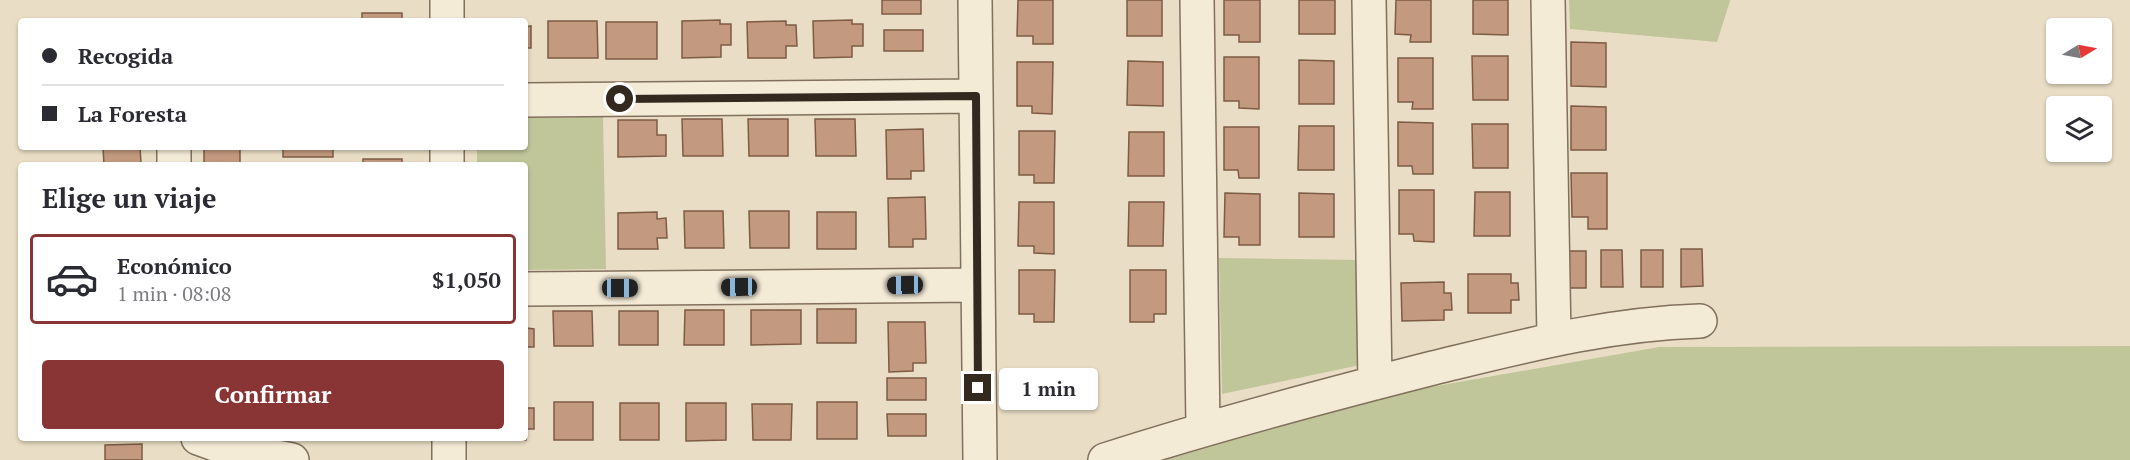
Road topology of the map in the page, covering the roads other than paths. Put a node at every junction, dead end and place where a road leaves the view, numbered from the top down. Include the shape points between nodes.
1 (447, 0) edge
2 (975, 0) edge
3 (1197, 0) edge
4 (1369, 0) edge
5 (1548, 0) edge
6 (447, 18) edge
7 (976, 96) junction
8 (528, 100) edge
9 (977, 285) junction
10 (528, 289) edge
11 (1700, 321) dead end
12 (1554, 339) junction
13 (1375, 383) junction
14 (1203, 428) junction
15 (206, 441) edge
16 (448, 441) edge
17 (292, 460) edge
18 (449, 460) edge
19 (980, 460) edge
20 (1105, 460) edge

1 - 6 street
2 - 7 street
3 - 14 street
4 - 13 street
5 - 12 street
7 - 8 street
7 - 9 street
9 - 10 street
9 - 19 street
11 - 12 street via 1627,325
12 - 13 street
13 - 14 street
14 - 20 street
15 - 17 street
16 - 18 street

